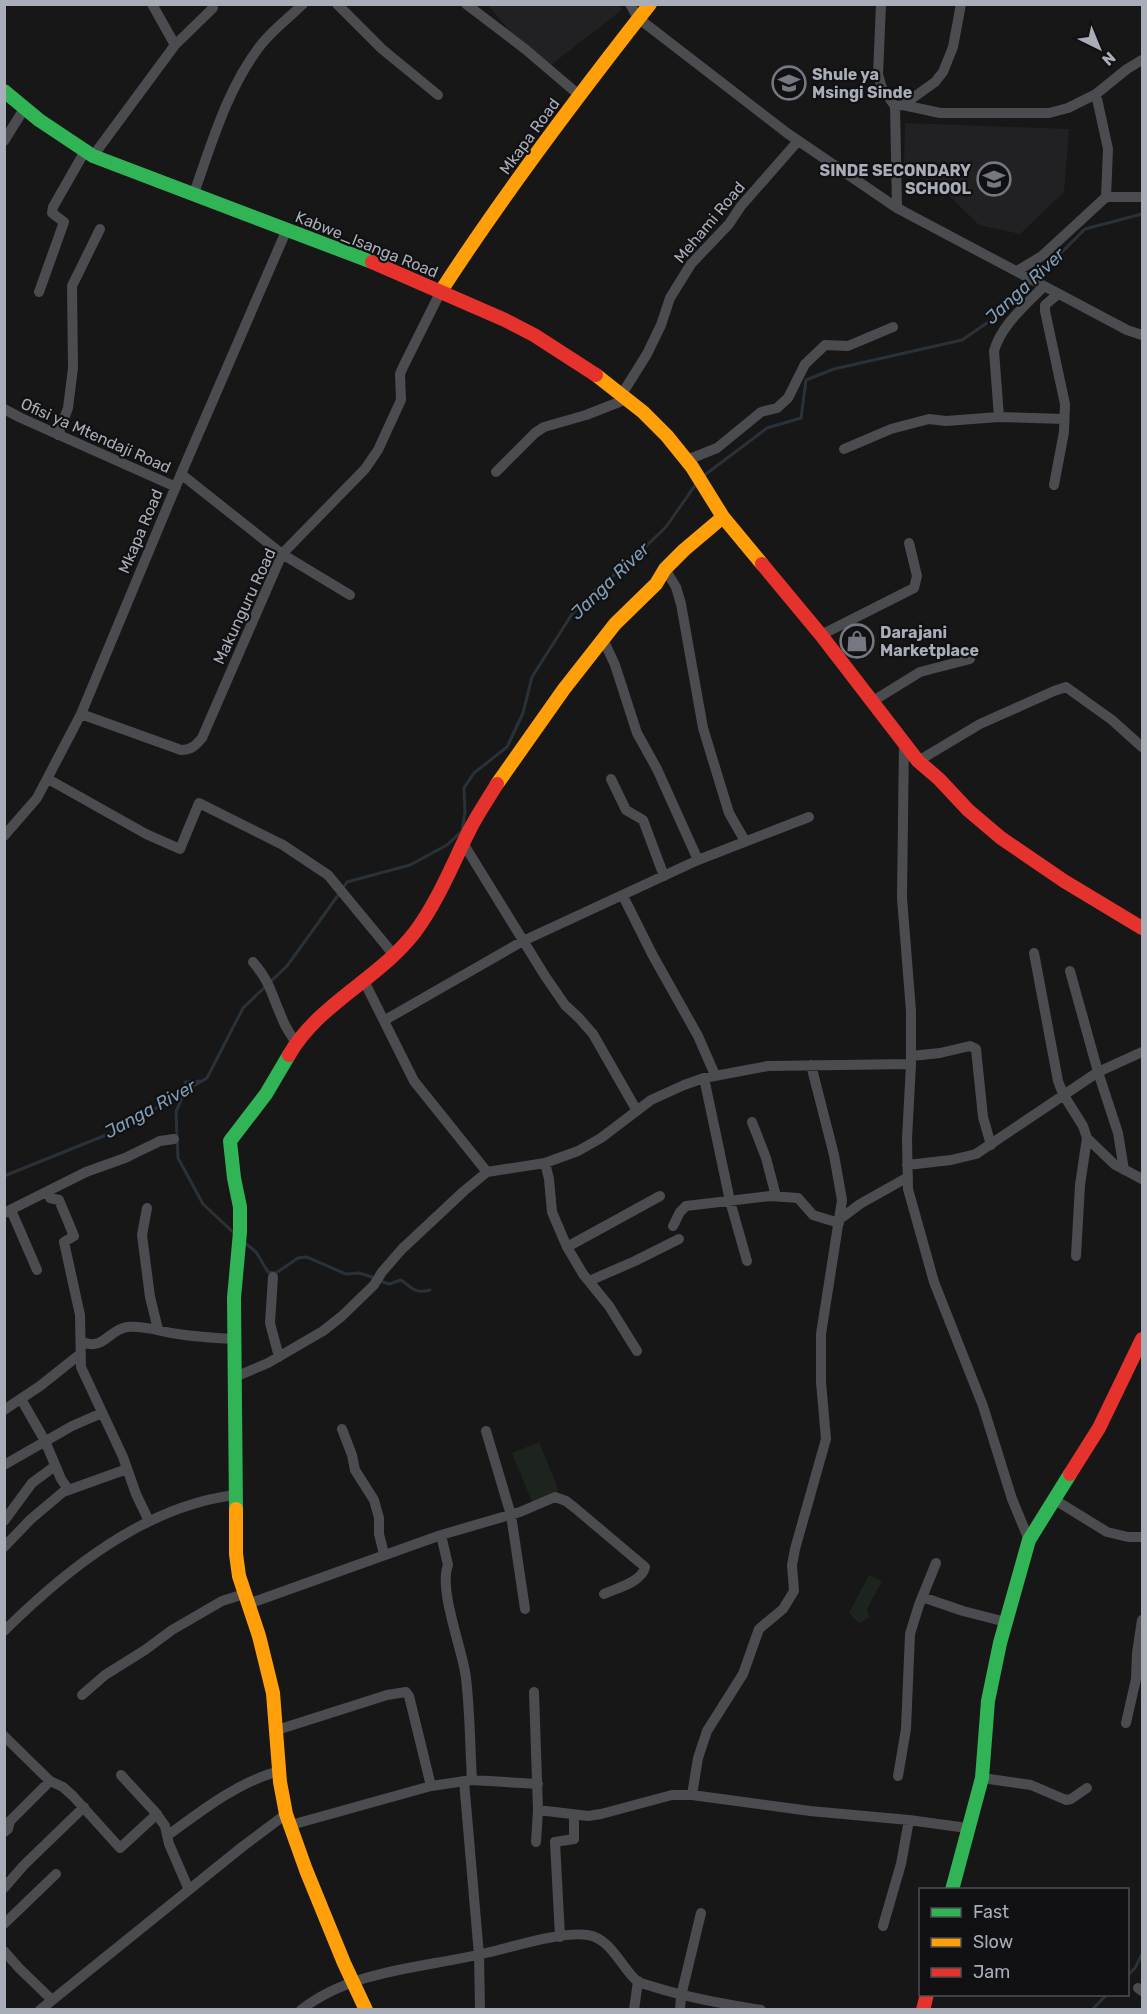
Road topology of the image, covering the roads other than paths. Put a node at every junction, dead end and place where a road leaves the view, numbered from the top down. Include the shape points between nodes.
1 (152, 4) edge
2 (303, 4) edge
3 (337, 4) edge
4 (466, 4) edge
5 (630, 4) edge
6 (650, 4) edge
7 (881, 4) edge
8 (961, 4) edge
9 (213, 8) dead end
10 (638, 18) junction
11 (175, 45) junction
12 (1143, 60) edge
13 (4, 91) edge
14 (1096, 94) junction
15 (438, 95) dead end
16 (579, 95) junction
17 (899, 106) junction
18 (24, 109) junction
19 (4, 141) edge
20 (798, 141) junction
21 (89, 153) junction
22 (194, 193) junction
23 (1106, 197) junction
24 (1143, 197) edge
25 (897, 208) junction
26 (100, 229) dead end
27 (288, 229) junction
28 (1021, 272) junction
29 (1044, 286) junction
30 (441, 291) junction
31 (39, 292) dead end
32 (1058, 294) junction
33 (893, 327) dead end
34 (1142, 335) edge
35 (625, 396) junction
36 (4, 409) edge
37 (999, 417) junction
38 (1064, 419) junction
39 (58, 435) junction
40 (844, 449) dead end
41 (690, 463) junction
42 (496, 472) dead end
43 (181, 474) junction
44 (1054, 486) dead end
45 (176, 487) junction
46 (723, 517) junction
47 (909, 543) dead end
48 (282, 554) junction
49 (665, 569) junction
50 (350, 595) dead end
51 (821, 635) junction
52 (603, 639) junction
53 (970, 659) dead end
54 (873, 701) junction
55 (81, 714) junction
56 (904, 741) junction
57 (1143, 747) edge
58 (918, 761) junction
59 (48, 779) junction
60 (611, 779) dead end
61 (809, 817) dead end
62 (4, 836) edge
63 (745, 842) junction
64 (463, 843) junction
65 (698, 860) junction
66 (664, 876) junction
67 (624, 896) junction
68 (1143, 928) edge
69 (523, 941) junction
70 (1034, 954) dead end
71 (394, 955) junction
72 (253, 962) dead end
73 (1070, 971) dead end
74 (363, 979) junction
75 (384, 1020) junction
76 (296, 1043) junction
77 (1143, 1052) edge
78 (911, 1060) junction
79 (811, 1065) junction
80 (1098, 1072) junction
81 (710, 1077) junction
82 (1063, 1094) junction
83 (637, 1111) junction
84 (752, 1122) dead end
85 (1087, 1138) junction
86 (174, 1139) dead end
87 (991, 1145) junction
88 (545, 1163) junction
89 (907, 1165) junction
90 (1124, 1170) junction
91 (487, 1172) junction
92 (908, 1177) junction
93 (1143, 1179) edge
94 (48, 1192) junction
95 (660, 1196) dead end
96 (776, 1196) junction
97 (729, 1201) junction
98 (147, 1208) dead end
99 (8, 1212) edge
100 (839, 1221) junction
101 (673, 1226) dead end
102 (679, 1239) dead end
103 (567, 1247) junction
104 (1076, 1256) dead end
105 (747, 1261) dead end
106 (37, 1270) dead end
107 (273, 1277) dead end
108 (588, 1281) junction
109 (158, 1329) junction
110 (234, 1339) junction
111 (1143, 1339) edge
112 (82, 1342) junction
113 (637, 1351) dead end
114 (80, 1355) junction
115 (279, 1357) junction
116 (235, 1377) junction
117 (21, 1399) junction
118 (4, 1410) edge
119 (102, 1413) junction
120 (342, 1429) dead end
121 (486, 1431) dead end
122 (45, 1441) junction
123 (4, 1465) edge
124 (55, 1466) junction
125 (127, 1469) junction
126 (68, 1489) junction
127 (235, 1495) junction
128 (1055, 1500) junction
129 (511, 1515) junction
130 (4, 1521) edge
131 (149, 1521) junction
132 (441, 1535) junction
133 (1143, 1537) edge
134 (1029, 1540) junction
135 (4, 1547) edge
136 (384, 1554) junction
137 (936, 1563) dead end
138 (604, 1594) dead end
139 (922, 1597) junction
140 (246, 1599) junction
141 (525, 1609) dead end
142 (1143, 1620) edge
143 (1006, 1622) junction
144 (4, 1631) edge
145 (1140, 1654) edge
146 (534, 1692) dead end
147 (82, 1695) dead end
148 (1126, 1723) dead end
149 (277, 1730) junction
150 (4, 1736) edge
151 (279, 1771) junction
152 (121, 1775) dead end
153 (898, 1776) dead end
154 (982, 1778) junction
155 (468, 1780) junction
156 (51, 1781) junction
157 (538, 1784) junction
158 (431, 1786) junction
159 (1087, 1788) dead end
160 (693, 1795) junction
161 (84, 1807) junction
162 (538, 1810) junction
163 (157, 1814) junction
164 (574, 1815) junction
165 (289, 1820) junction
166 (909, 1820) junction
167 (967, 1828) junction
168 (4, 1832) edge
169 (167, 1836) junction
170 (536, 1842) dead end
171 (56, 1874) dead end
172 (4, 1888) edge
173 (952, 1888) edge
174 (189, 1890) junction
175 (701, 1913) dead end
176 (4, 1924) edge
177 (883, 1926) dead end
178 (560, 1937) junction
179 (4, 1951) edge
180 (479, 1955) junction
181 (638, 1981) junction
182 (352, 1982) junction
183 (681, 1996) junction
184 (52, 2000) junction
185 (40, 2010) edge
186 (301, 2010) edge
187 (366, 2010) edge
188 (480, 2010) edge
189 (634, 2010) edge
190 (680, 2010) edge
191 (761, 2010) edge

1 - 11 street
2 - 22 street via 251,59 222,116
3 - 15 street via 382,49
4 - 16 street
5 - 10 street
6 - 10 street, Mkapa Road
7 - 17 street via 878,75 882,88
8 - 17 street via 953,47 943,72 935,82
9 - 11 street
10 - 16 street, Mkapa Road
10 - 20 street
11 - 21 street
12 - 14 street
13 - 18 street, Kabwe_Isanga Road
14 - 17 street via 1049,113 940,113
14 - 23 street via 1108,149
16 - 30 street, Mkapa Road
17 - 25 street
18 - 19 street
18 - 21 street, Kabwe_Isanga Road
20 - 25 street
20 - 35 street, Mehami Road via 691,264 669,298 661,325
21 - 22 street, Kabwe_Isanga Road
21 - 31 street via 53,207 52,213 64,222
22 - 27 street, Kabwe_Isanga Road
23 - 24 street
23 - 28 street
25 - 28 street
26 - 39 street via 72,286 73,368 68,408
27 - 30 street, Kabwe_Isanga Road
27 - 43 street, Mkapa Road
28 - 29 street
29 - 32 street
29 - 37 street via 996,344
30 - 35 street, Kabwe_Isanga Road via 534,335
30 - 48 street, Makunguru Road via 403,367 401,400 372,460
32 - 34 street
32 - 38 street via 1045,305 1045,311 1062,390
33 - 41 street via 848,346 825,345 805,364 788,398 777,408 761,412 717,448
35 - 41 street, Kabwe_Isanga Road via 668,436
35 - 42 street via 586,415 544,427
36 - 39 street, Ofisi ya Mtendaji Road
37 - 38 street
37 - 40 street via 929,419 891,429
38 - 44 street
39 - 45 street, Ofisi ya Mtendaji Road
41 - 46 street, Kabwe_Isanga Road
43 - 45 street, Mkapa Road
43 - 48 street
45 - 55 street, Mkapa Road
46 - 49 street
46 - 51 street, Kabwe_Isanga Road
47 - 51 street via 916,576 914,588
48 - 50 street
48 - 55 street, Makunguru Road via 202,738 190,750
49 - 52 street via 656,584
49 - 63 street via 683,610 703,728 727,807
51 - 54 street, Kabwe_Isanga Road
52 - 64 street via 498,782
52 - 65 street via 637,733
53 - 54 street via 920,672
54 - 56 street, Kabwe_Isanga Road
55 - 59 street, Mkapa Road
56 - 58 street, Kabwe_Isanga Road
56 - 78 street via 902,898
57 - 58 street via 1066,687 980,724
58 - 68 street, Kabwe_Isanga Road via 1001,837 1064,881
59 - 62 street, Mkapa Road via 30,808
59 - 71 street via 180,849 199,803 283,845 328,874
60 - 66 street via 626,810 643,820
61 - 63 street
63 - 65 street
64 - 69 street
64 - 71 street via 423,921
65 - 66 street
66 - 67 street
67 - 69 street
67 - 81 street via 656,963 698,1036
69 - 75 street
69 - 83 street via 559,998 593,1034
70 - 82 street
71 - 74 street
72 - 76 street via 272,989
73 - 80 street
74 - 75 street
74 - 76 street
75 - 91 street via 414,1081
76 - 110 street via 266,1094 230,1141 240,1236
77 - 80 street
78 - 79 street
78 - 87 street via 970,1046 976,1049 983,1117
78 - 89 street
79 - 81 street via 753,1067
79 - 100 street via 838,1171 842,1200
80 - 82 street
80 - 90 street via 1118,1133
81 - 83 street via 666,1092
81 - 97 street
82 - 85 street
82 - 87 street
83 - 88 street via 601,1138
84 - 96 street
85 - 90 street
85 - 104 street
86 - 94 street via 160,1141 86,1172
87 - 89 street via 963,1158
88 - 91 street
88 - 103 street via 552,1212
89 - 92 street
90 - 93 street
91 - 115 street via 402,1249 374,1285 342,1316
92 - 100 street via 860,1204
92 - 134 street via 934,1282 983,1406
94 - 99 street
94 - 112 street via 59,1200 74,1236 64,1242
95 - 103 street
96 - 97 street
96 - 100 street via 798,1198 813,1215
97 - 101 street via 686,1206
97 - 105 street
98 - 109 street via 142,1235
99 - 106 street
100 - 160 street via 821,1334 826,1439 795,1549 794,1592 783,1609 759,1629 743,1674 707,1731
102 - 108 street
103 - 108 street
107 - 115 street via 270,1323
108 - 113 street
109 - 110 street
109 - 112 street via 123,1328 95,1345
110 - 116 street
111 - 128 street via 1099,1428
112 - 114 street
114 - 117 street
114 - 119 street via 81,1367
115 - 116 street
116 - 127 street
117 - 118 street
117 - 122 street
119 - 122 street
119 - 125 street
120 - 136 street via 355,1470 374,1500
121 - 129 street
122 - 123 street
122 - 124 street
124 - 126 street
124 - 130 street via 32,1483
125 - 126 street
125 - 131 street
126 - 135 street
127 - 131 street via 182,1506
127 - 140 street via 236,1554
128 - 133 street via 1107,1532
128 - 134 street
129 - 132 street
129 - 138 street via 555,1497 566,1501 643,1565 644,1572 639,1578
129 - 141 street
131 - 144 street via 78,1567
132 - 136 street
132 - 155 street via 448,1565 451,1617 466,1674
134 - 143 street
136 - 140 street
137 - 139 street
139 - 143 street
139 - 153 street via 908,1648 906,1729
140 - 147 street via 222,1601 172,1630
140 - 149 street via 268,1671
142 - 145 street
143 - 154 street via 987,1701
145 - 148 street
146 - 157 street
149 - 151 street
149 - 158 street via 406,1692
150 - 156 street
151 - 165 street
151 - 169 street via 249,1783
152 - 163 street
154 - 159 street via 1031,1785 1066,1800
154 - 167 street
155 - 157 street
155 - 158 street
155 - 180 street
156 - 161 street
156 - 168 street via 10,1821
157 - 162 street
158 - 165 street
160 - 164 street via 672,1795 601,1814
160 - 166 street
161 - 163 street via 120,1848
161 - 172 street
162 - 164 street
162 - 170 street
163 - 169 street
164 - 178 street via 574,1839 555,1842
165 - 174 street
165 - 182 street
166 - 167 street
166 - 177 street
167 - 173 street
169 - 174 street
171 - 176 street
174 - 184 street
175 - 183 street
178 - 180 street
178 - 181 street via 595,1938 610,1948
179 - 184 street
180 - 182 street via 431,1962
180 - 188 street
181 - 183 street
181 - 189 street
182 - 186 street
182 - 187 street
183 - 190 street
183 - 191 street
184 - 185 street

